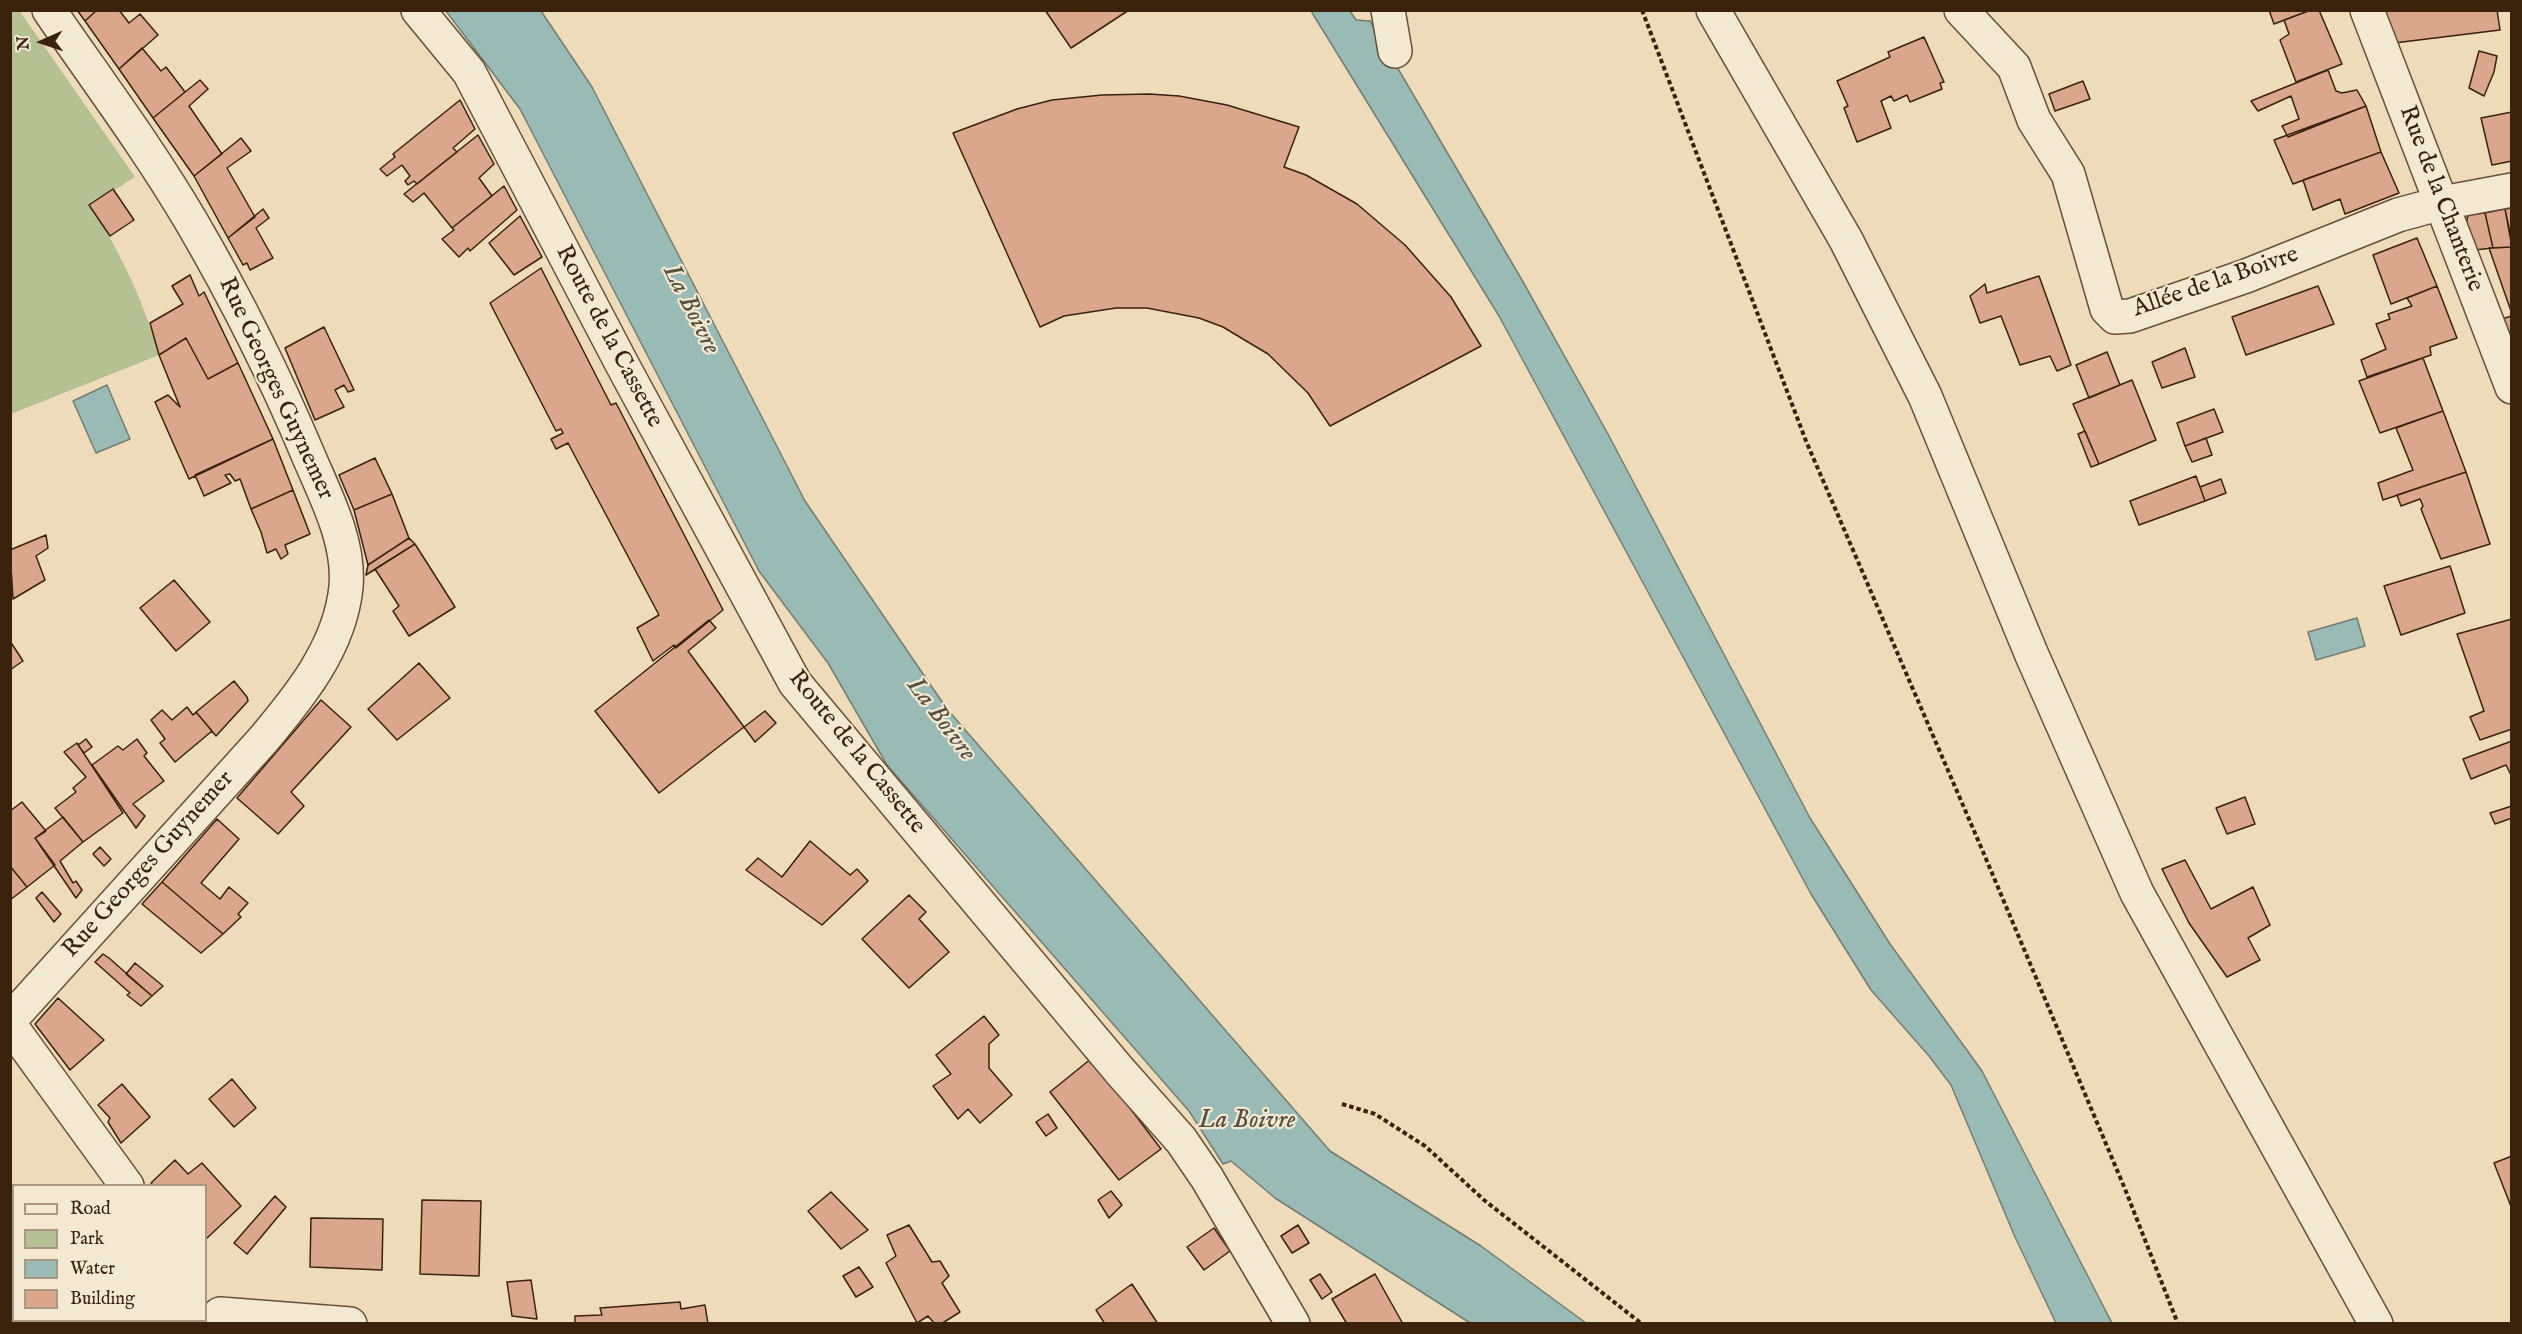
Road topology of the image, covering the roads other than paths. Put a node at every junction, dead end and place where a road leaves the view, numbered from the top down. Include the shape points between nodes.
1 (49, 10) edge
2 (418, 10) edge
3 (1388, 10) edge
4 (1713, 10) edge
5 (1961, 10) edge
6 (2367, 10) edge
7 (1395, 51) dead end
8 (2511, 190) edge
9 (2442, 203) junction
10 (2511, 387) edge
11 (10, 1020) edge
12 (10, 1025) edge
13 (126, 1184) edge
14 (216, 1311) edge
15 (350, 1323) edge
16 (1293, 1323) edge
17 (2376, 1323) edge

1 - 11 street, Rue Georges Guynemer via 191,220 244,315 284,397 332,512 344,549 346,587 322,660 302,693
2 - 16 street, Route de la Cassette via 469,72 795,683 1181,1140
3 - 7 street
4 - 17 street via 1846,240 1924,396 2031,653 2137,892
5 - 9 street, Allée de la Boivre via 2014,67 2034,120 2068,174 2107,309 2115,317 2130,316 2246,276 2398,215
6 - 9 street, Rue de la Chanterie
8 - 9 street
9 - 10 street, Rue de la Chanterie
12 - 13 street
14 - 15 street

